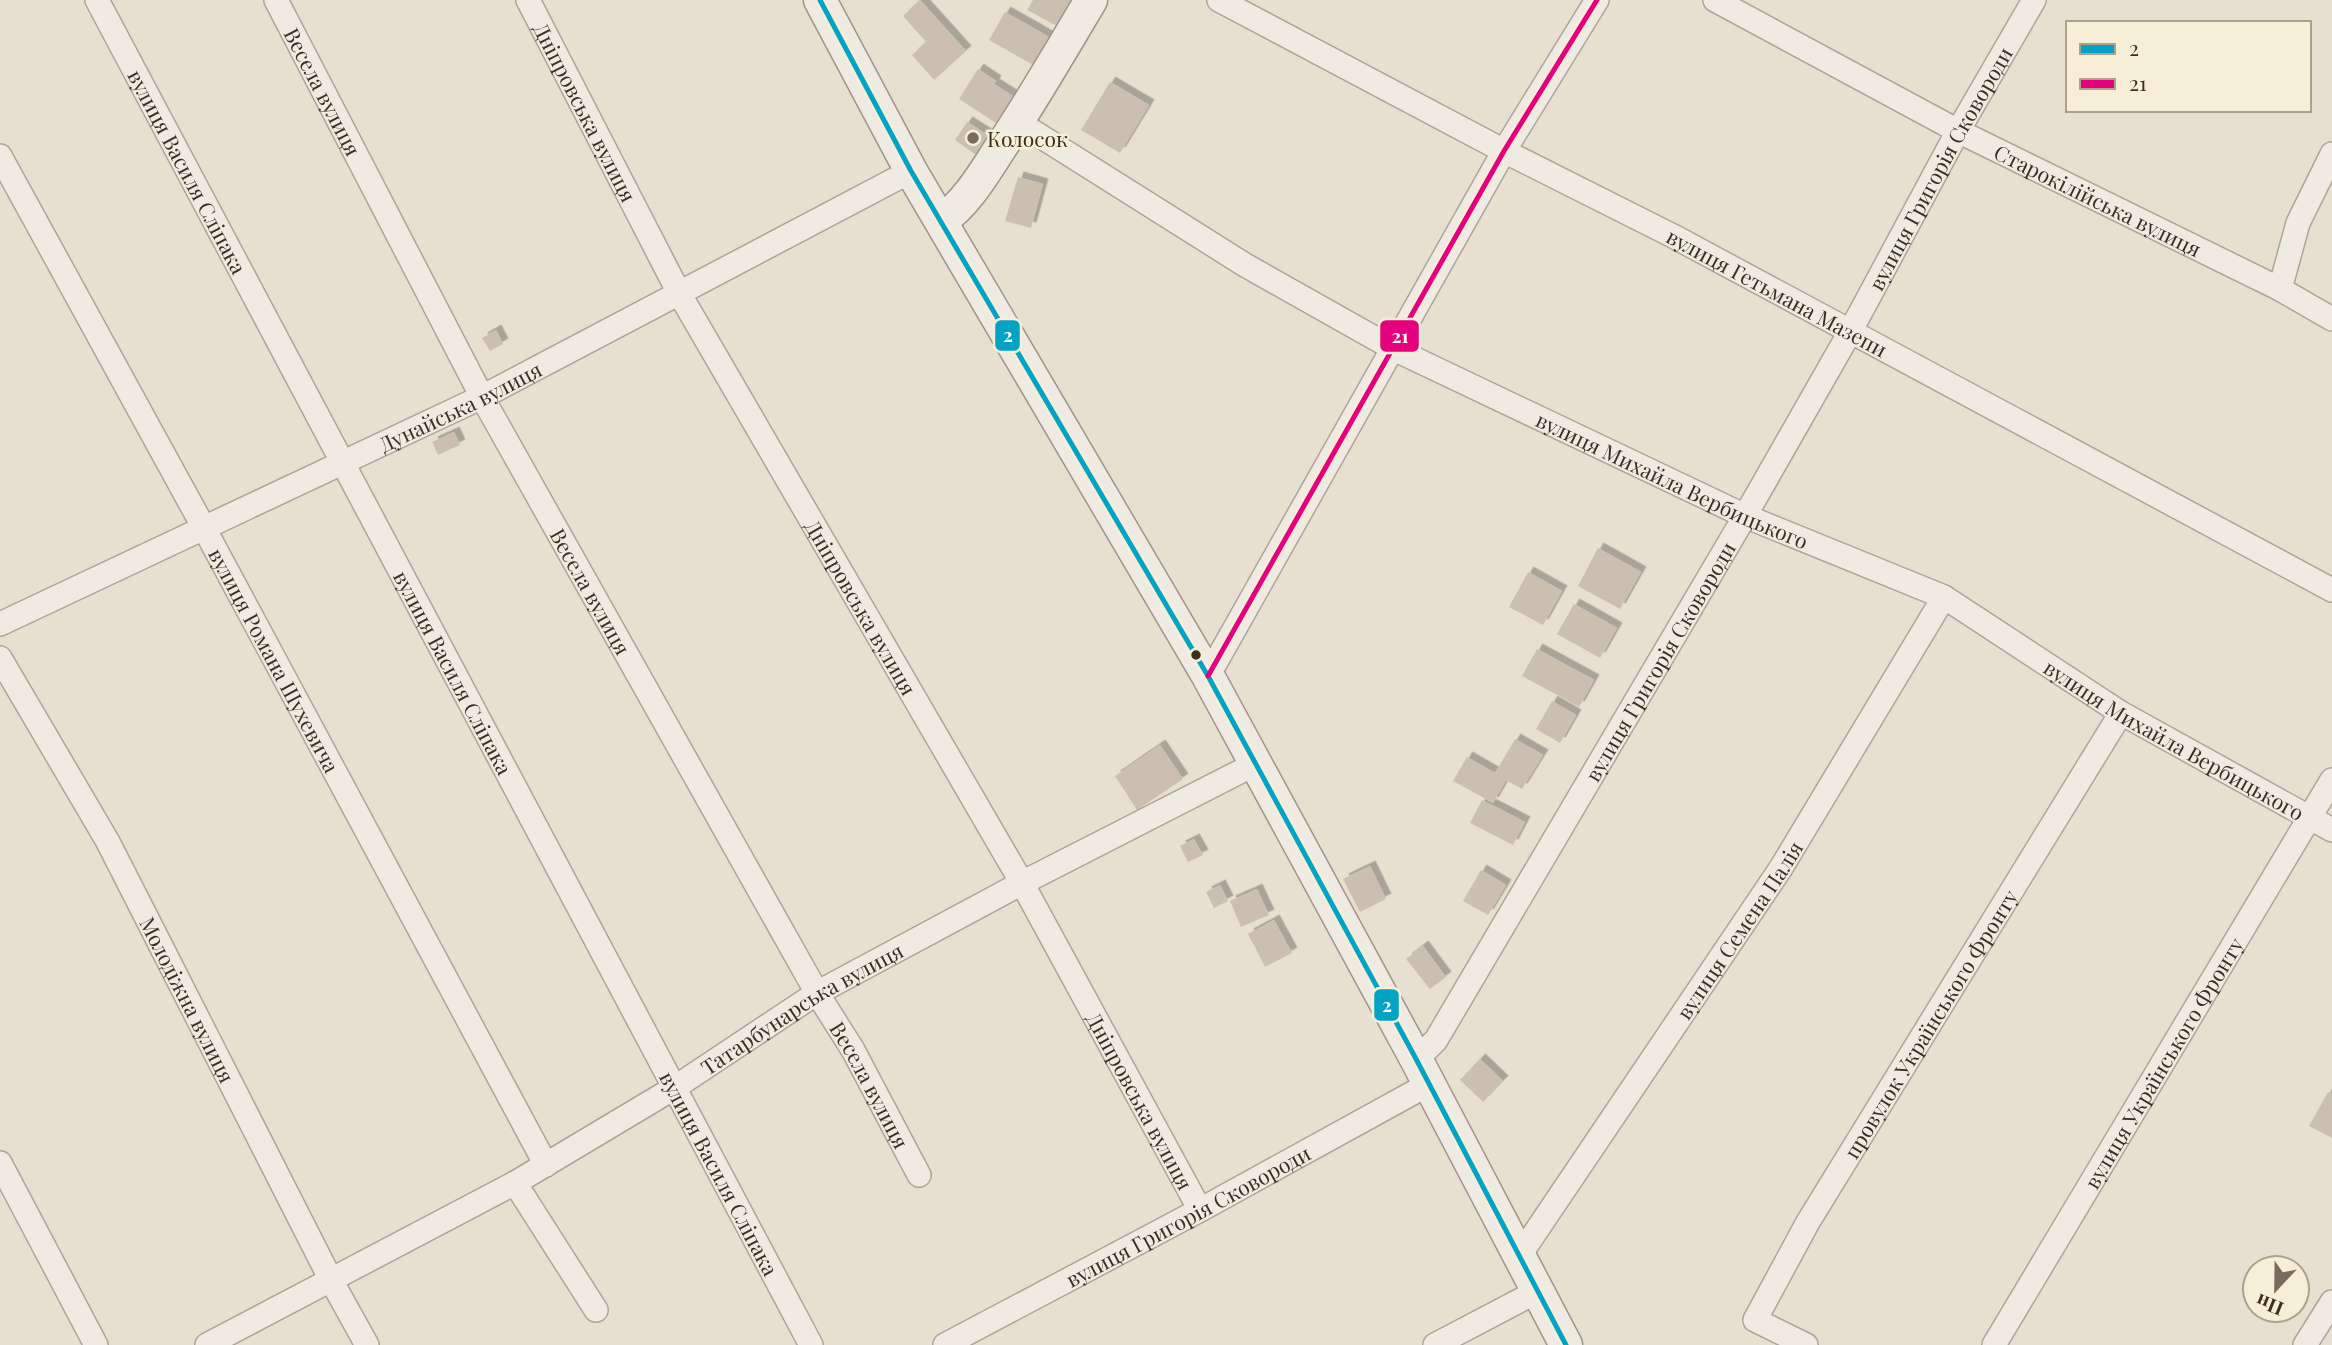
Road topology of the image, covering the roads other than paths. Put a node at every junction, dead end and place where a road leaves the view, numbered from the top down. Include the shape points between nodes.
1 (97, 0) edge
2 (276, 0) edge
3 (528, 0) edge
4 (820, 0) edge
5 (1091, 0) edge
6 (1219, 0) edge
7 (1597, 0) edge
8 (1715, 0) edge
9 (2034, 0) edge
10 (1018, 122) junction
11 (1958, 131) junction
12 (1504, 151) junction
13 (2332, 154) edge
14 (0, 156) edge
15 (911, 171) junction
16 (941, 221) junction
17 (2280, 289) junction
18 (679, 293) junction
19 (2332, 319) edge
20 (1850, 332) junction
21 (1394, 349) junction
22 (482, 397) junction
23 (342, 462) junction
24 (1745, 516) junction
25 (204, 528) junction
26 (2332, 590) edge
27 (1944, 597) junction
28 (0, 624) edge
29 (0, 658) edge
30 (1208, 676) junction
31 (2121, 713) junction
32 (1255, 764) junction
33 (2332, 780) edge
34 (2310, 818) junction
35 (2332, 830) edge
36 (1022, 883) junction
37 (817, 993) junction
38 (1422, 1071) junction
39 (674, 1088) junction
40 (0, 1163) edge
41 (546, 1165) junction
42 (919, 1175) dead end
43 (515, 1183) junction
44 (1200, 1210) junction
45 (1520, 1255) junction
46 (331, 1280) junction
47 (1538, 1291) junction
48 (2332, 1302) edge
49 (596, 1310) dead end
50 (1772, 1337) edge
51 (96, 1345) edge
52 (207, 1345) edge
53 (367, 1345) edge
54 (811, 1345) edge
55 (945, 1345) edge
56 (1435, 1345) edge
57 (1566, 1345) edge
58 (1806, 1345) edge
59 (1994, 1345) edge
60 (2305, 1345) edge

1 - 23 street, вулиця Василя Сліпака
2 - 22 street, Весела вулиця
3 - 18 street, Дніпровська вулиця
4 - 15 main road
5 - 10 main road
6 - 12 street, вулиця Гетьмана Мазепи
7 - 12 street
8 - 11 street, Старокілійська вулиця
9 - 11 street, вулиця Григорія Сковороди
10 - 16 main road via 976,185
10 - 21 street, вулиця Михайла Вербицького via 1245,265
11 - 17 street, Старокілійська вулиця
11 - 20 street, вулиця Григорія Сковороди
12 - 20 street, вулиця Гетьмана Мазепи
12 - 21 street
13 - 17 street via 2298,223
14 - 25 street, вулиця Романа Шухевича
15 - 16 main road
15 - 18 street, Дунайська вулиця
16 - 30 main road
17 - 19 street, Старокілійська вулиця
18 - 22 street, Дунайська вулиця
18 - 36 street, Дніпровська вулиця
20 - 24 street, вулиця Григорія Сковороди
20 - 26 street, вулиця Гетьмана Мазепи
21 - 24 street, вулиця Михайла Вербицького
21 - 30 street
22 - 23 street, Дунайська вулиця
22 - 37 street, Весела вулиця
23 - 25 street, Дунайська вулиця
23 - 39 street, вулиця Василя Сліпака
24 - 27 street, вулиця Михайла Вербицького
24 - 38 street, вулиця Григорія Сковороди
25 - 28 street, Дунайська вулиця
25 - 41 street, вулиця Романа Шухевича
27 - 31 street, вулиця Михайла Вербицького
27 - 45 street, вулиця Семена Палія via 1781,868
29 - 46 street, Молодіжна вулиця via 108,842
30 - 32 main road
31 - 34 street, вулиця Михайла Вербицького
31 - 50 street, провулок Українського Фронту via 1808,1222 1755,1320
32 - 36 street, Татарбунарська вулиця
32 - 38 main road
33 - 34 street, вулиця Українського Фронту
34 - 35 street, вулиця Михайла Вербицького
34 - 59 street, вулиця Українського Фронту
36 - 37 street, Татарбунарська вулиця
36 - 44 street, Дніпровська вулиця
37 - 39 street, Татарбунарська вулиця
37 - 42 street, Весела вулиця via 853,1050
38 - 44 street, вулиця Григорія Сковороди
38 - 45 main road
39 - 41 street, Татарбунарська вулиця
39 - 54 street, вулиця Василя Сліпака
40 - 51 street
41 - 43 street, Татарбунарська вулиця
43 - 46 street, Татарбунарська вулиця
43 - 49 street
44 - 55 street, вулиця Григорія Сковороди
45 - 47 main road
46 - 52 street, Татарбунарська вулиця
46 - 53 street, Молодіжна вулиця
47 - 56 street
47 - 57 main road
48 - 60 street
50 - 58 street, провулок Українського Фронту

